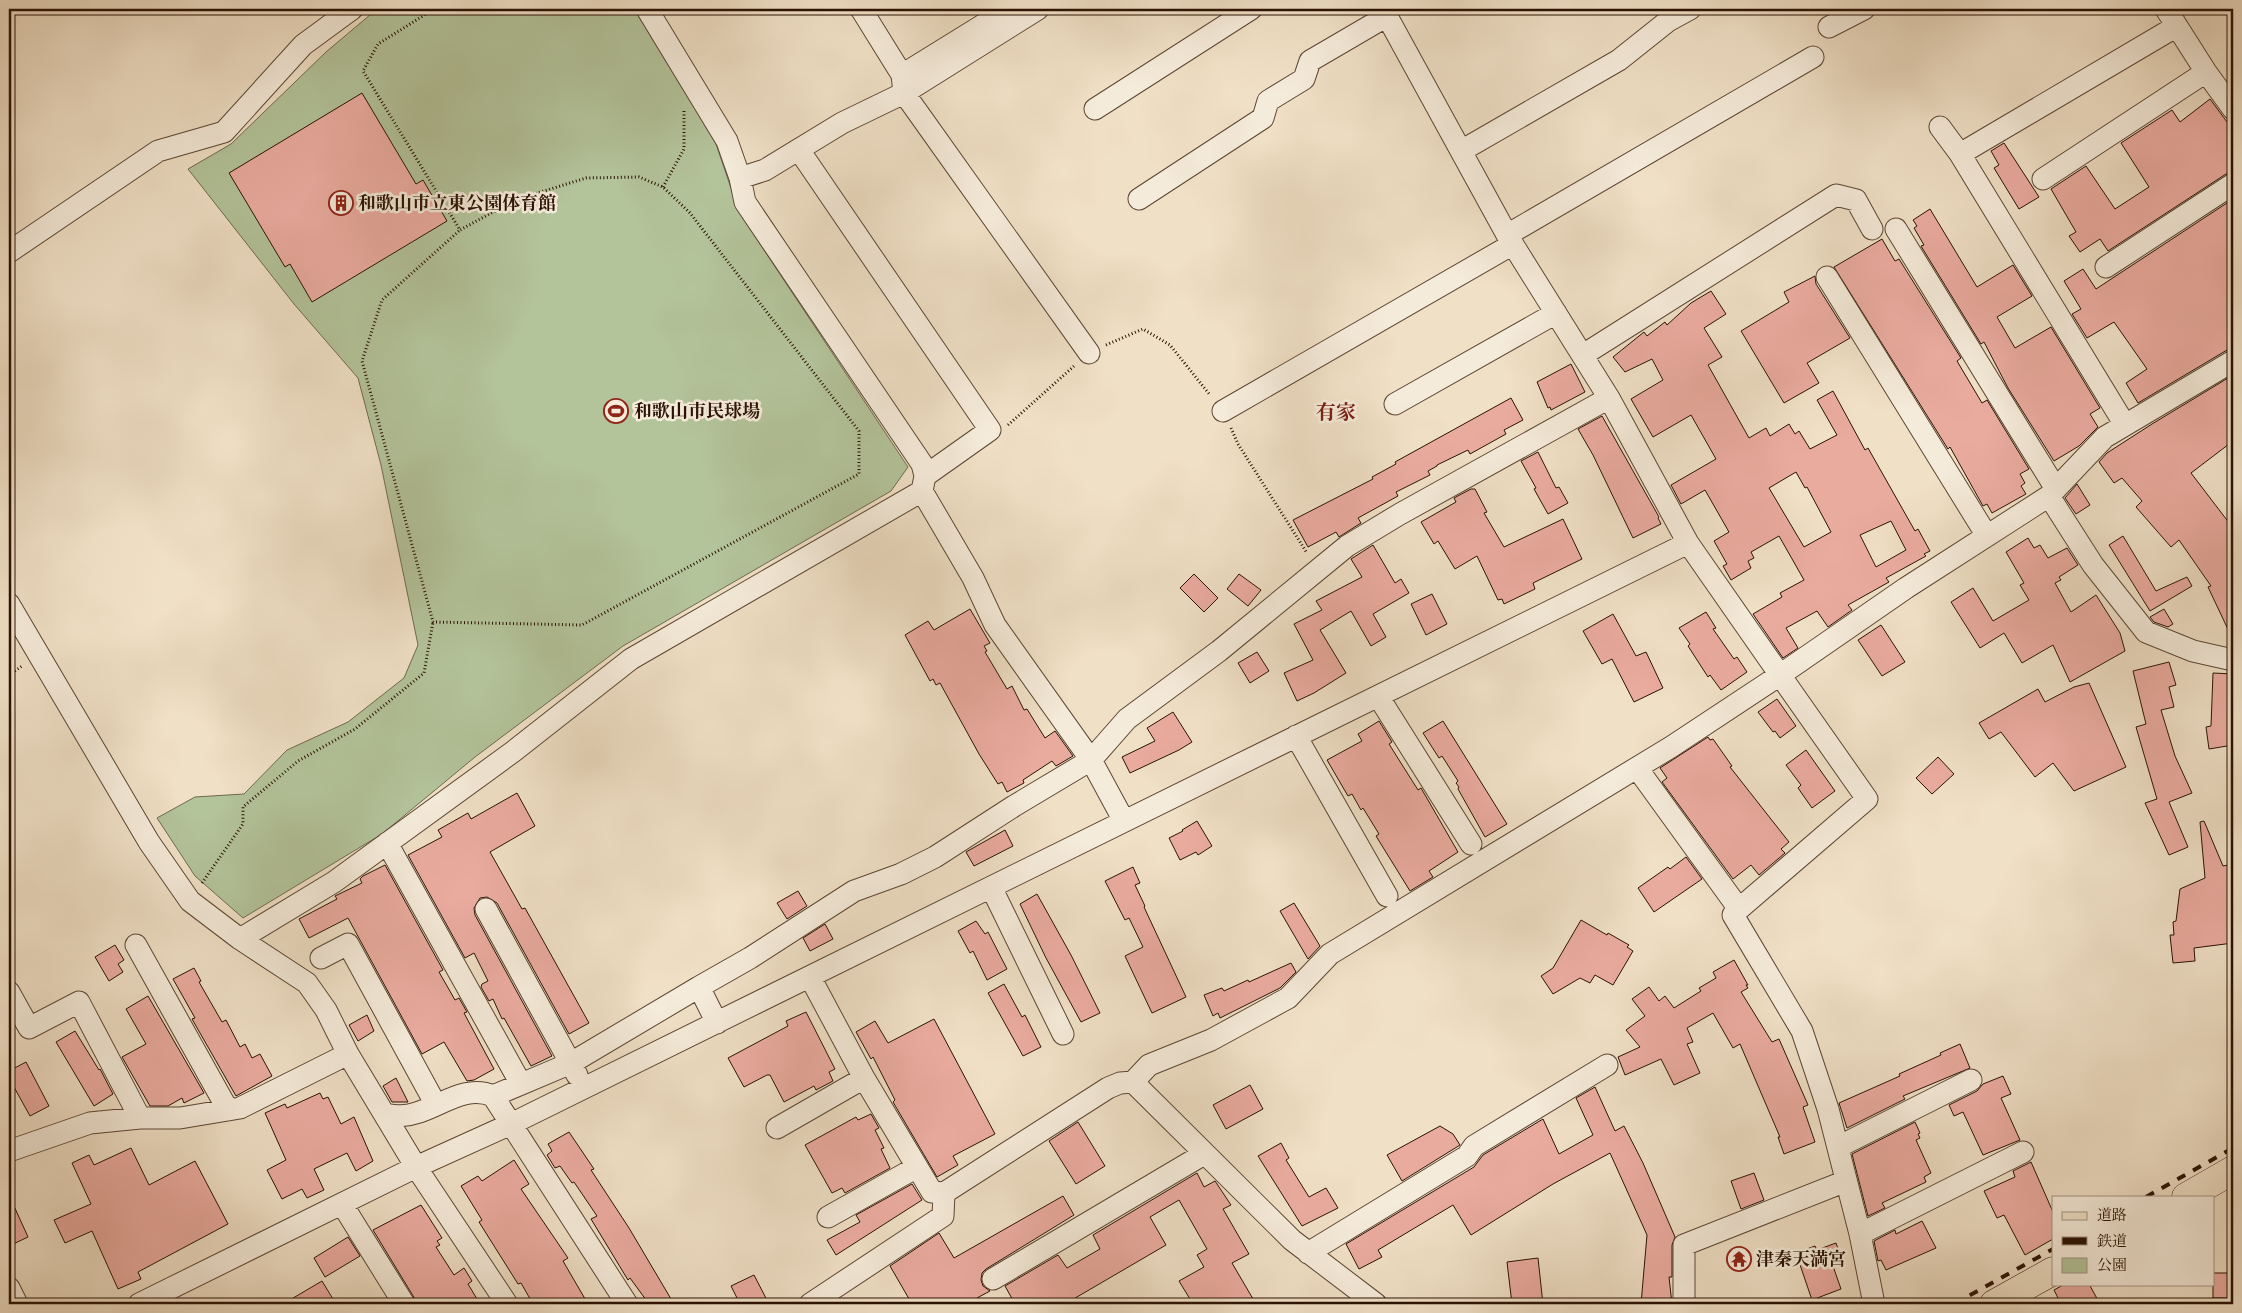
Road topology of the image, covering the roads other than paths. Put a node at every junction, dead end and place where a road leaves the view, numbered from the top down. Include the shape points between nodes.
1 (352, 9) edge
2 (646, 9) edge
3 (861, 9) edge
4 (1252, 9) edge
5 (1690, 9) edge
6 (1864, 9) edge
7 (1033, 10) edge
8 (1385, 12) edge
9 (999, 15) dead end
10 (2172, 18) edge
11 (1829, 27) dead end
12 (1813, 57) dead end
13 (2206, 72) junction
14 (903, 84) junction
15 (1095, 109) dead end
16 (2233, 109) edge
17 (1940, 126) dead end
18 (799, 150) junction
19 (1461, 151) junction
20 (1960, 154) junction
21 (740, 178) junction
22 (2043, 179) dead end
23 (2233, 184) edge
24 (1139, 199) dead end
25 (1872, 229) dead end
26 (1896, 229) dead end
27 (1510, 239) junction
28 (9, 252) edge
29 (2106, 267) dead end
30 (1827, 277) dead end
31 (1556, 313) junction
32 (1089, 353) road end
33 (1583, 355) junction
34 (2233, 362) edge
35 (1610, 398) junction
36 (1395, 404) dead end
37 (1223, 411) road end
38 (2125, 425) junction
39 (923, 484) junction
40 (2053, 493) junction
41 (1987, 536) junction
42 (1688, 543) junction
43 (9, 604) edge
44 (2233, 660) edge
45 (1780, 675) junction
46 (1378, 696) junction
47 (1296, 736) junction
48 (1091, 760) junction
49 (1637, 768) junction
50 (1124, 821) junction
51 (387, 843) junction
52 (1472, 844) dead end
53 (991, 887) junction
54 (1387, 896) dead end
55 (486, 909) dead end
56 (1739, 909) junction
57 (240, 939) junction
58 (136, 945) dead end
59 (321, 958) dead end
60 (810, 977) junction
61 (698, 987) junction
62 (9, 992) edge
63 (717, 1023) junction
64 (1063, 1034) dead end
65 (348, 1054) junction
66 (571, 1063) junction
67 (1607, 1065) dead end
68 (864, 1078) junction
69 (1971, 1080) dead end
70 (1133, 1082) junction
71 (521, 1084) junction
72 (584, 1088) junction
73 (493, 1096) junction
74 (436, 1105) junction
75 (228, 1110) junction
76 (384, 1114) junction
77 (140, 1118) junction
78 (511, 1124) junction
79 (777, 1128) dead end
80 (1838, 1147) junction
81 (9, 1151) edge
82 (2023, 1152) dead end
83 (1204, 1154) junction
84 (416, 1167) junction
85 (917, 1167) junction
86 (2233, 1170) edge
87 (1846, 1181) junction
88 (944, 1193) junction
89 (2188, 1196) edge
90 (342, 1204) junction
91 (828, 1216) dead end
92 (1860, 1234) junction
93 (1308, 1253) junction
94 (2052, 1271) edge
95 (993, 1279) dead end
96 (9, 1288) edge
97 (17, 1304) edge
98 (139, 1304) edge
99 (404, 1304) edge
100 (507, 1304) edge
101 (627, 1304) edge
102 (810, 1304) edge
103 (1376, 1304) edge
104 (1684, 1304) edge
105 (1874, 1304) edge
106 (1994, 1304) edge

1 - 28 street via 303,45 224,132 158,150
2 - 21 street via 727,141
3 - 14 street
4 - 15 street
5 - 19 street via 1668,21 1619,60
6 - 11 street
7 - 14 street
8 - 19 street
8 - 24 street via 1310,61 1304,79 1268,102 1263,118
9 - 14 street
10 - 13 street
10 - 20 street
12 - 27 street
13 - 16 street
13 - 22 street
14 - 18 street
14 - 32 street
17 - 20 street
18 - 21 street via 765,170
18 - 39 street via 990,430
19 - 27 street
20 - 38 street
21 - 39 street via 745,202 922,464
23 - 29 street
25 - 33 street via 1856,200 1836,195
26 - 40 street
27 - 31 street
27 - 37 street
30 - 41 street
31 - 33 street
31 - 36 street
33 - 35 street
34 - 38 street
35 - 42 street
35 - 48 street via 1347,546 1219,651 1127,719
38 - 40 street via 2105,437
39 - 48 street via 995,625
39 - 51 street via 631,659 514,751
40 - 41 street
40 - 44 street via 2093,565 2146,632 2193,651
41 - 45 street
42 - 45 street
42 - 46 street
43 - 57 street via 149,842 190,901
45 - 49 street
45 - 56 street via 1866,799
46 - 47 street
46 - 52 street
47 - 50 street
47 - 54 street
48 - 50 street
48 - 61 street via 935,857 901,874 854,891 750,958
49 - 56 street
49 - 70 street via 1330,954 1288,998 1211,1040 1150,1066
50 - 53 street
51 - 57 street via 334,882
51 - 71 street
53 - 60 street
53 - 64 street
55 - 66 street
56 - 80 street via 1733,915 1802,1031
57 - 65 street via 307,983 326,1010
58 - 75 street
59 - 74 street via 348,944
60 - 63 street
60 - 68 street
61 - 63 street
61 - 66 street
62 - 77 street via 29,1028 79,1002
63 - 72 street
65 - 75 street via 240,1108
65 - 76 street
66 - 71 street
66 - 72 street
67 - 93 street via 1474,1146 1467,1156
68 - 79 street
68 - 85 street
69 - 80 street
70 - 83 street
70 - 88 street via 1120,1082 1108,1088
71 - 73 street
72 - 78 street
73 - 74 street via 483,1091 468,1093
73 - 78 street
74 - 76 street via 401,1116
75 - 77 street via 180,1118
76 - 84 street
77 - 81 street via 90,1123
78 - 84 street
78 - 101 street
80 - 87 street
82 - 92 street
83 - 93 street
83 - 95 street
84 - 90 street
84 - 100 street
85 - 88 street via 932,1192
85 - 91 street
86 - 89 main road
87 - 92 street
87 - 104 street via 1684,1245
88 - 102 street via 942,1216
90 - 98 street
90 - 99 street
92 - 105 street
93 - 103 street
94 - 106 main road
96 - 97 street

